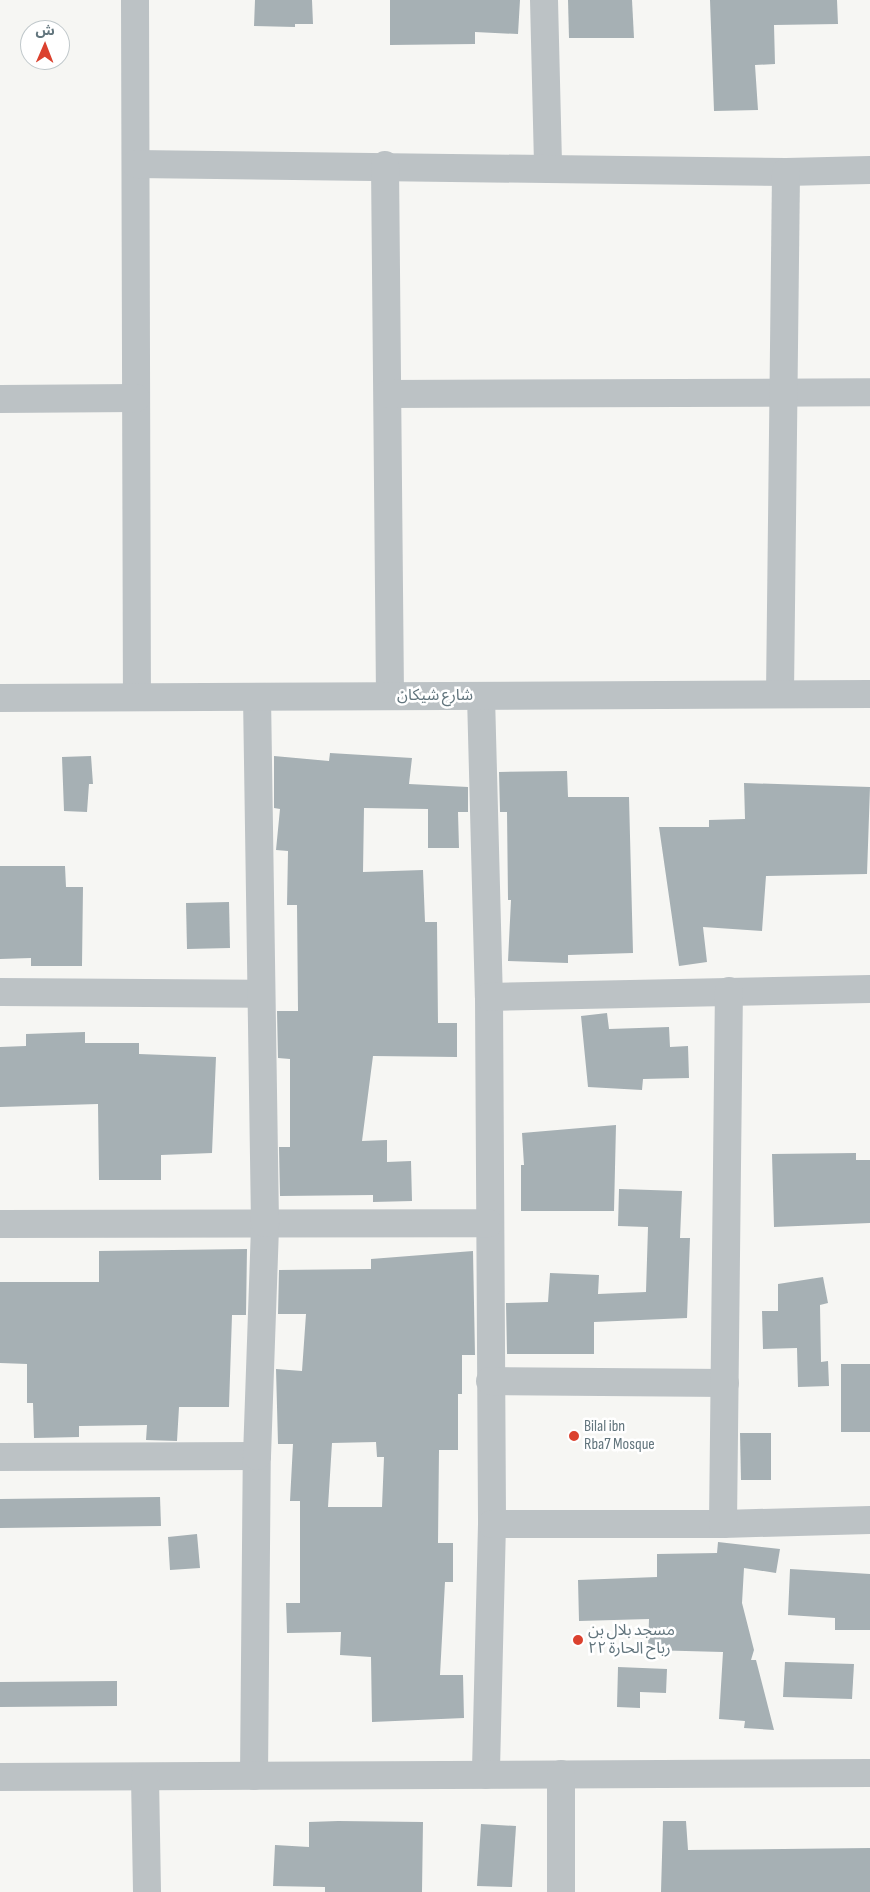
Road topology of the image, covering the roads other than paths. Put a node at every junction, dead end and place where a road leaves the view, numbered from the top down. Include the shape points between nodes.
1 (135, 0) edge
2 (544, 0) edge
3 (136, 164) junction
4 (385, 165) junction
5 (548, 168) junction
6 (870, 170) edge
7 (786, 172) junction
8 (785, 392) junction
9 (870, 392) edge
10 (388, 394) junction
11 (136, 398) junction
12 (0, 399) edge
13 (780, 694) junction
14 (870, 694) edge
15 (390, 696) junction
16 (481, 696) junction
17 (137, 697) junction
18 (257, 697) junction
19 (0, 698) edge
20 (870, 989) edge
21 (729, 991) junction
22 (0, 992) edge
23 (261, 994) junction
24 (489, 997) junction
25 (265, 1223) junction
26 (489, 1223) junction
27 (0, 1224) edge
28 (490, 1382) junction
29 (725, 1382) junction
30 (257, 1456) junction
31 (0, 1457) edge
32 (870, 1520) edge
33 (492, 1524) junction
34 (723, 1524) junction
35 (870, 1773) edge
36 (562, 1774) junction
37 (486, 1775) junction
38 (145, 1776) junction
39 (254, 1776) junction
40 (0, 1777) edge
41 (147, 1892) edge
42 (561, 1892) edge

1 - 3 street
2 - 5 street
3 - 4 street
3 - 11 street
4 - 5 street
4 - 10 street
5 - 7 street
6 - 7 street
7 - 8 street
8 - 9 street
8 - 10 street
8 - 13 street
10 - 15 street
11 - 12 street
11 - 17 street
13 - 14 street, شارع شيكان
13 - 16 street, شارع شيكان
15 - 16 street, شارع شيكان
15 - 18 street, شارع شيكان
16 - 24 street
17 - 18 street, شارع شيكان
17 - 19 street, شارع شيكان
18 - 23 street
20 - 21 street
21 - 24 street
21 - 29 street
22 - 23 street
23 - 25 street
24 - 26 street
25 - 26 street
25 - 27 street
25 - 30 street
26 - 28 street
28 - 29 street
28 - 33 street
29 - 34 street
30 - 31 street
30 - 39 street
32 - 34 street
33 - 34 street
33 - 37 street
35 - 36 street
36 - 37 street
36 - 42 street
37 - 39 street
38 - 39 street
38 - 40 street
38 - 41 street

